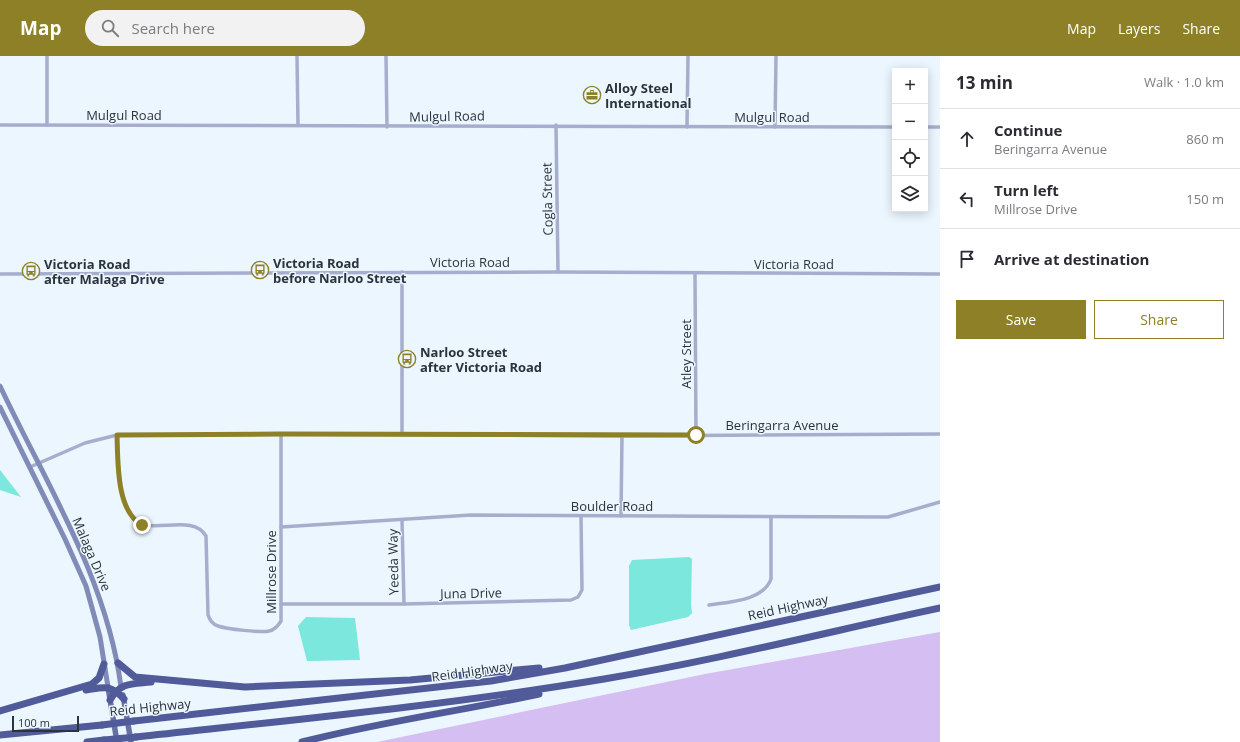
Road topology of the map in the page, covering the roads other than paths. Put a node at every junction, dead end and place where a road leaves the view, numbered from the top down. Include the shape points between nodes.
1 (47, 56) edge
2 (296, 56) edge
3 (386, 56) edge
4 (688, 56) edge
5 (776, 56) edge
6 (0, 125) edge
7 (47, 125) junction
8 (298, 125) junction
9 (556, 125) junction
10 (387, 127) junction
11 (687, 127) junction
12 (776, 127) junction
13 (892, 127) edge
14 (928, 127) edge
15 (940, 127) edge
16 (402, 272) junction
17 (558, 272) junction
18 (0, 274) edge
19 (695, 274) junction
20 (940, 274) edge
21 (0, 386) edge
22 (10, 407) junction
23 (1, 410) edge
24 (280, 434) junction
25 (402, 434) junction
26 (940, 434) edge
27 (117, 435) junction
28 (696, 435) junction
29 (622, 436) junction
30 (38, 464) junction
31 (30, 467) junction
32 (940, 502) edge
33 (581, 516) junction
34 (622, 516) junction
35 (771, 516) junction
36 (402, 520) junction
37 (282, 527) junction
38 (940, 582) edge
39 (940, 587) edge
40 (281, 604) junction
41 (404, 604) junction
42 (709, 606) dead end
43 (939, 608) edge
44 (784, 620) junction
45 (596, 661) junction
46 (118, 663) junction
47 (104, 664) junction
48 (605, 679) junction
49 (167, 681) junction
50 (108, 687) junction
51 (118, 689) junction
52 (64, 693) junction
53 (124, 699) joint
54 (110, 700) junction
55 (0, 711) edge
56 (0, 735) edge
57 (134, 739) edge
58 (87, 742) edge
59 (117, 742) edge
60 (302, 742) edge

1 - 7 street
2 - 8 street
3 - 10 street
4 - 11 street
5 - 12 street
6 - 7 street, Mulgul Road
7 - 8 street, Mulgul Road
8 - 10 street, Mulgul Road
9 - 10 street, Mulgul Road
9 - 11 street, Mulgul Road
9 - 17 street, Cogla Street
11 - 12 street, Mulgul Road
12 - 13 street, Mulgul Road
14 - 15 street
16 - 17 street, Victoria Road
16 - 18 street, Victoria Road
16 - 25 street
17 - 19 street, Victoria Road
19 - 20 street, Victoria Road
19 - 28 street, Atley Street
21 - 22 main road, Malaga Drive
22 - 23 street
22 - 30 main road, Malaga Drive
23 - 31 main road, Malaga Drive
24 - 25 street, Beringarra Avenue
24 - 27 street, Beringarra Avenue
24 - 37 street, Millrose Drive
25 - 29 street, Beringarra Avenue
26 - 28 street, Beringarra Avenue
27 - 30 street, Beringarra Avenue via 85,443
27 - 40 street, Millrose Drive via 121,489 136,522 150,526 202,528 206,536 208,615 213,623 225,628 268,631 276,628 281,621
28 - 29 street, Beringarra Avenue
29 - 34 street
30 - 31 street, Beringarra Avenue
30 - 46 main road, Malaga Drive via 88,564 112,636
31 - 47 main road, Malaga Drive via 86,586 100,637
32 - 35 street, Boulder Road via 888,517
33 - 34 street, Boulder Road
33 - 36 street, Boulder Road via 471,516
33 - 41 street, Juna Drive via 582,590 574,599
34 - 35 street, Boulder Road
35 - 42 street via 771,580 768,587 761,593
36 - 37 street, Boulder Road
36 - 41 street, Yeeda Way
37 - 40 street, Millrose Drive
38 - 44 highway
39 - 44 highway, Reid Highway
40 - 41 street, Juna Drive
43 - 48 highway, Reid Highway
44 - 45 highway, Reid Highway
45 - 49 highway via 478,675 284,686 245,687
45 - 56 highway, Reid Highway, bridge via 446,687
46 - 49 highway via 136,677
46 - 51 main road, Malaga Drive
47 - 50 main road, Malaga Drive
47 - 52 highway via 97,681
48 - 57 highway, Reid Highway via 464,700
48 - 60 highway via 466,710
49 - 51 highway via 128,684
50 - 51 highway
50 - 52 highway
50 - 54 main road, Malaga Drive
51 - 53 highway
51 - 54 highway
52 - 55 highway
53 - 57 main road
54 - 59 main road, Malaga Drive
57 - 58 highway, Reid Highway, bridge

